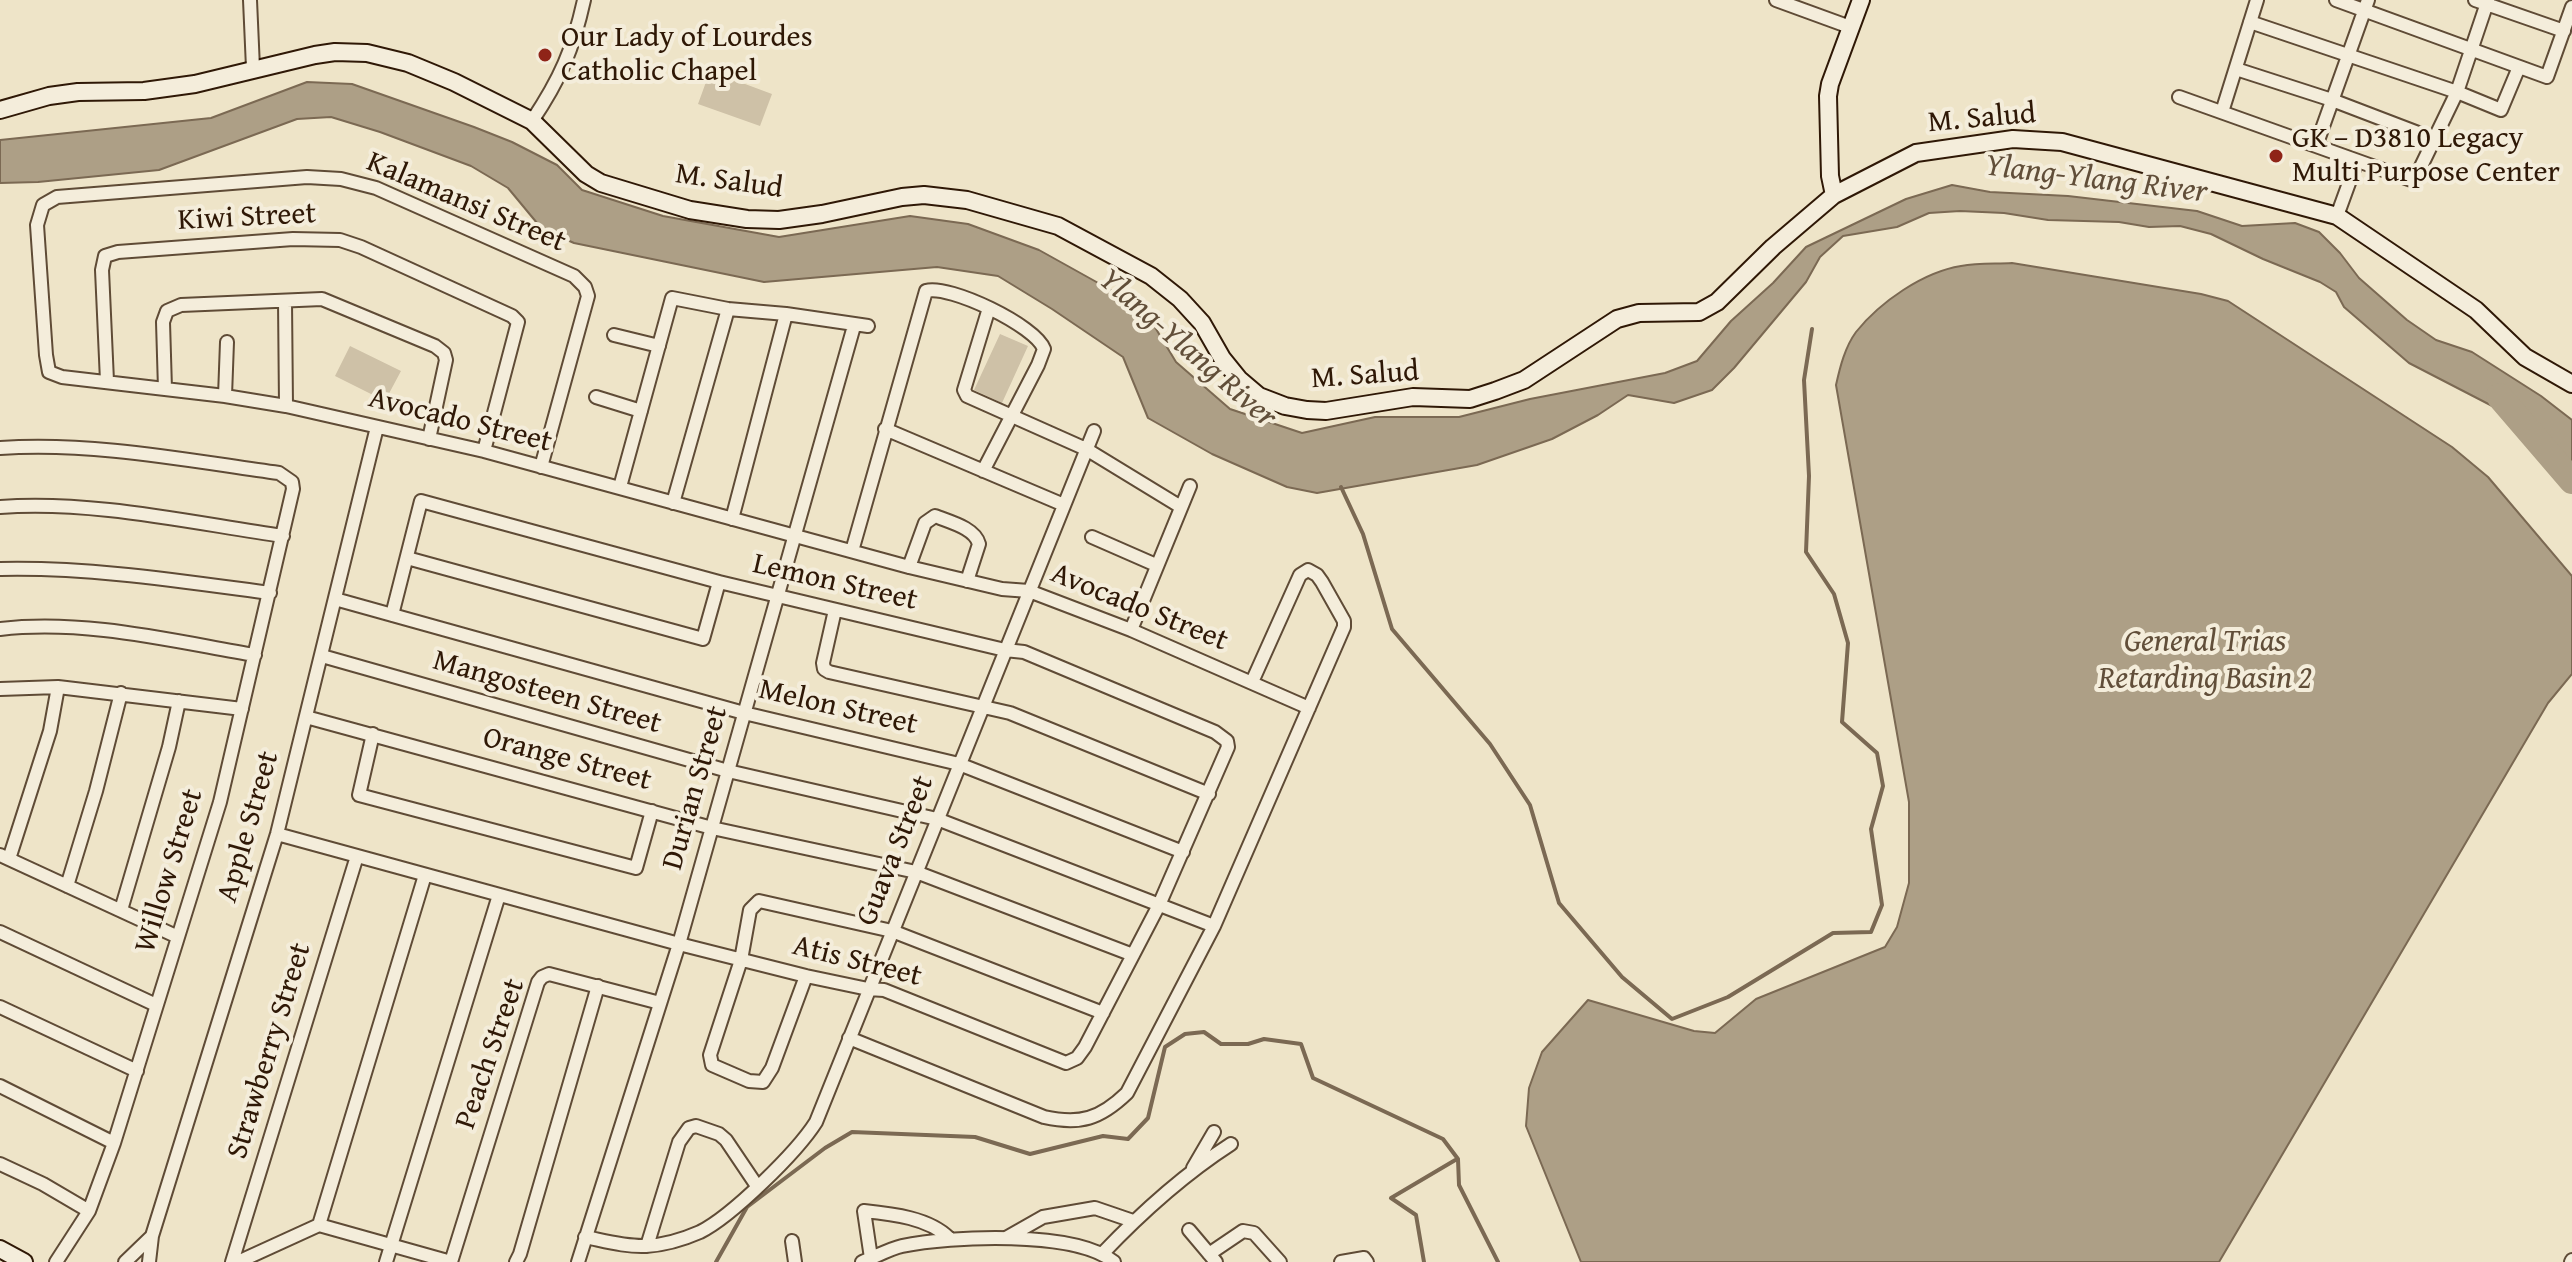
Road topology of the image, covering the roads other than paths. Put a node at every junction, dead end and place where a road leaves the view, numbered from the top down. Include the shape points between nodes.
1 (250, 0) edge
2 (584, 0) edge
3 (1776, 0) edge
4 (1861, 0) edge
5 (2257, 0) edge
6 (2336, 0) edge
7 (2483, 1) edge
8 (2366, 5) edge
9 (2572, 7) edge
10 (2250, 22) junction
11 (1850, 27) junction
12 (2564, 31) junction
13 (2471, 49) junction
14 (2348, 55) junction
15 (2519, 67) junction
16 (253, 68) junction
17 (2236, 69) junction
18 (2457, 92) junction
19 (2179, 97) dead end
20 (2332, 100) junction
21 (0, 110) edge
22 (2222, 112) junction
23 (532, 121) junction
24 (2434, 139) junction
25 (2316, 146) junction
26 (2357, 161) junction
27 (1834, 195) junction
28 (2337, 216) junction
29 (285, 301) junction
30 (989, 308) junction
31 (728, 309) junction
32 (786, 314) junction
33 (614, 335) dead end
34 (227, 342) dead end
35 (659, 346) junction
36 (49, 372) joint
37 (107, 381) junction
38 (2572, 384) edge
39 (165, 389) junction
40 (225, 396) junction
41 (596, 397) dead end
42 (286, 406) junction
43 (641, 411) junction
44 (1011, 415) junction
45 (377, 427) junction
46 (885, 429) junction
47 (1094, 431) dead end
48 (429, 439) junction
49 (0, 448) edge
50 (1086, 449) junction
51 (484, 451) junction
52 (541, 467) junction
53 (983, 471) junction
54 (1190, 486) dead end
55 (620, 487) junction
56 (673, 503) junction
57 (1064, 505) junction
58 (0, 507) edge
59 (1181, 507) junction
60 (732, 519) junction
61 (283, 536) junction
62 (793, 536) junction
63 (1092, 537) dead end
64 (852, 551) junction
65 (407, 558) junction
66 (1156, 565) junction
67 (909, 567) junction
68 (0, 569) edge
69 (967, 581) junction
70 (719, 582) junction
71 (1029, 591) junction
72 (270, 593) junction
73 (778, 597) junction
74 (335, 599) junction
75 (835, 610) junction
76 (392, 615) junction
77 (0, 629) edge
78 (1131, 630) junction
79 (1005, 650) junction
80 (255, 655) junction
81 (322, 656) junction
82 (1252, 682) junction
83 (58, 687) junction
84 (0, 689) edge
85 (121, 693) junction
86 (179, 701) junction
87 (982, 707) junction
88 (1309, 708) junction
89 (242, 709) junction
90 (744, 713) junction
91 (306, 717) junction
92 (373, 734) junction
93 (1227, 741) joint
94 (959, 764) junction
95 (728, 771) junction
96 (1209, 794) junction
97 (652, 811) junction
98 (937, 819) junction
99 (712, 828) junction
100 (277, 834) junction
101 (1183, 852) junction
102 (357, 856) junction
103 (4, 857) edge
104 (916, 872) junction
105 (425, 875) junction
106 (67, 886) junction
107 (499, 895) junction
108 (1159, 905) junction
109 (121, 910) junction
110 (1214, 926) junction
111 (892, 931) junction
112 (0, 932) edge
113 (178, 937) junction
114 (679, 944) junction
115 (1133, 955) junction
116 (741, 960) junction
117 (806, 976) junction
118 (598, 986) junction
119 (868, 989) junction
120 (660, 1003) junction
121 (156, 1005) junction
122 (0, 1007) edge
123 (1103, 1013) junction
124 (849, 1038) junction
125 (137, 1071) junction
126 (0, 1086) edge
127 (1214, 1132) dead end
128 (114, 1143) junction
129 (1231, 1144) dead end
130 (0, 1164) edge
131 (1189, 1174) junction
132 (757, 1186) junction
133 (89, 1211) junction
134 (1133, 1221) junction
135 (319, 1225) junction
136 (1189, 1230) dead end
137 (152, 1236) junction
138 (585, 1237) junction
139 (949, 1238) junction
140 (1006, 1238) junction
141 (792, 1241) dead end
142 (391, 1245) junction
143 (647, 1246) junction
144 (0, 1249) edge
145 (1102, 1254) junction
146 (1213, 1258) edge
147 (866, 1260) edge
148 (24, 1262) edge
149 (56, 1262) edge
150 (125, 1262) edge
151 (149, 1262) edge
152 (232, 1262) edge
153 (238, 1262) edge
154 (386, 1262) edge
155 (451, 1262) edge
156 (516, 1262) edge
157 (578, 1262) edge
158 (795, 1262) edge
159 (1114, 1262) edge
160 (1280, 1262) edge
161 (1341, 1262) edge
162 (1367, 1262) edge

1 - 16 street
2 - 23 street via 563,72
3 - 11 street
4 - 11 street
5 - 10 street
6 - 8 street
7 - 12 street
7 - 13 street
8 - 13 street
8 - 14 street
9 - 12 street
10 - 14 street
10 - 17 street
11 - 27 street via 1828,96
12 - 15 street via 2547,77
13 - 15 street
13 - 18 street
14 - 18 street
14 - 20 street
15 - 18 street via 2501,110
16 - 21 street, M. Salud via 195,84 78,92
16 - 23 street, M. Salud via 315,55 367,53 408,63
17 - 20 street
17 - 22 street
18 - 24 street
19 - 22 street
20 - 24 street
20 - 25 street
22 - 25 street
23 - 27 street, M. Salud via 601,183 690,210 779,220 924,195 967,200 1058,226 1151,276 1180,299 1239,379 1259,396 1285,406 1326,411 1413,397 1470,399 1524,380 1617,319 1639,313 1699,312 1717,302
24 - 26 street via 2414,181
25 - 26 street
26 - 28 street
27 - 28 street, M. Salud via 1916,153 2013,139 2062,142
28 - 38 street, M. Salud via 2476,310 2525,357
29 - 39 street via 181,305 167,311
29 - 42 street
29 - 48 street via 322,299 444,353
30 - 44 street via 965,393
30 - 44 street via 1037,338 1044,349
30 - 46 street via 941,290 926,291
31 - 32 street, Durian Street
31 - 35 street, Durian Street via 672,298
31 - 56 street
32 - 60 street
32 - 62 street, Durian Street via 861,326
33 - 35 street
34 - 40 street
35 - 43 street
36 - 37 street, Avocado Street
36 - 52 street, Kalamansi Street via 37,225 43,205 57,197 307,177 341,179 376,188 574,276 585,287 588,296
37 - 39 street, Avocado Street
37 - 51 street, Kiwi Street via 105,256 293,239 340,240 518,322
39 - 40 street, Avocado Street
40 - 42 street, Avocado Street
41 - 43 street
42 - 45 street, Avocado Street
43 - 55 street
44 - 50 street
44 - 53 street
45 - 48 street, Avocado Street
45 - 74 street, Apple Street
46 - 53 street
46 - 64 street
47 - 50 street, Guava Street
48 - 51 street, Avocado Street
49 - 61 street, Willow Street via 86,447 279,473 292,482
50 - 57 street, Guava Street
50 - 59 street
51 - 52 street, Avocado Street
52 - 55 street, Avocado Street
53 - 57 street
54 - 59 street
55 - 56 street, Avocado Street
56 - 60 street, Avocado Street
57 - 71 street, Guava Street
58 - 61 street via 127,513
59 - 66 street
60 - 62 street, Avocado Street
61 - 72 street, Willow Street
62 - 64 street, Avocado Street
62 - 73 street, Durian Street
63 - 66 street
64 - 67 street, Avocado Street
65 - 70 street via 703,639
65 - 70 street, Lemon Street via 421,501
65 - 76 street
66 - 78 street
67 - 69 street, Avocado Street
67 - 69 street via 925,523 935,516 979,539
68 - 72 street via 102,571
69 - 71 street, Avocado Street
70 - 73 street, Lemon Street
71 - 78 street, Avocado Street
71 - 79 street, Guava Street
72 - 80 street, Willow Street
73 - 75 street, Lemon Street
73 - 90 street, Durian Street
74 - 76 street, Melon Street
74 - 81 street, Apple Street
75 - 79 street, Lemon Street
75 - 87 street via 824,669
76 - 90 street, Melon Street
77 - 80 street via 40,626 121,633
78 - 82 street, Avocado Street
79 - 87 street, Guava Street
79 - 93 street, Lemon Street via 1024,652
80 - 89 street, Willow Street
81 - 91 street, Apple Street
81 - 95 street, Mangosteen Street
82 - 88 street, Avocado Street
82 - 88 street via 1300,575 1308,570 1322,582 1344,621
83 - 84 street
83 - 85 street
83 - 103 street via 36,781
85 - 86 street
85 - 106 street
86 - 89 street
86 - 109 street
87 - 94 street, Guava Street
87 - 96 street via 1010,713
88 - 110 street
89 - 113 street, Willow Street
90 - 94 street, Melon Street
90 - 95 street, Durian Street
91 - 92 street, Orange Street
91 - 100 street, Apple Street
92 - 97 street, Orange Street
92 - 97 street via 359,795 636,868
93 - 96 street, Atis Street via 1227,754
94 - 98 street, Guava Street
94 - 101 street, Melon Street
95 - 98 street, Mangosteen Street
95 - 99 street, Durian Street
96 - 101 street, Atis Street
97 - 99 street, Orange Street
98 - 104 street, Guava Street
98 - 108 street, Mangosteen Street
99 - 104 street, Orange Street
99 - 114 street, Durian Street
100 - 102 street, Atis Street
100 - 137 street, Apple Street
101 - 108 street, Atis Street
102 - 105 street, Atis Street
102 - 152 street, Strawberry Street
103 - 106 street
104 - 111 street, Guava Street
104 - 115 street, Orange Street
105 - 107 street, Atis Street
105 - 135 street
106 - 109 street
107 - 114 street, Atis Street
107 - 142 street
108 - 110 street, Mangosteen Street
108 - 115 street, Atis Street
109 - 113 street
110 - 124 street via 1127,1093 1092,1118 1065,1122 1044,1117
111 - 116 street via 764,902 753,904
111 - 119 street, Guava Street
111 - 123 street
112 - 121 street
113 - 121 street, Willow Street
114 - 116 street, Atis Street
114 - 120 street, Durian Street
115 - 123 street, Atis Street
116 - 117 street, Atis Street
116 - 117 street via 710,1055 712,1065 749,1081 763,1082 768,1076
117 - 119 street, Atis Street
118 - 120 street, Peach Street
118 - 155 street, Peach Street via 549,974 538,982
118 - 156 street
119 - 123 street, Atis Street via 902,996 1066,1063 1077,1058
119 - 124 street, Guava Street
120 - 138 street, Durian Street
121 - 125 street, Willow Street
122 - 125 street
124 - 132 street, Guava Street via 808,1135
125 - 128 street, Willow Street
126 - 128 street
127 - 131 street
128 - 133 street, Willow Street
129 - 131 street
130 - 133 street
131 - 134 street
132 - 143 street, Guava Street via 701,1231
132 - 143 street via 719,1134 689,1128 679,1142
133 - 149 street, Willow Street
134 - 140 street via 1095,1208 1043,1217
134 - 145 street
135 - 142 street
135 - 153 street
136 - 146 street
137 - 150 street, Apple Street
137 - 151 street, Apple Street
138 - 143 street, Guava Street
138 - 157 street, Durian Street
139 - 140 street
139 - 147 street via 898,1246
139 - 147 street via 937,1226 864,1211
140 - 145 street via 1067,1244
141 - 158 street
142 - 154 street
142 - 155 street
144 - 148 street
145 - 159 street
146 - 160 street via 1243,1231 1254,1233
161 - 162 street

